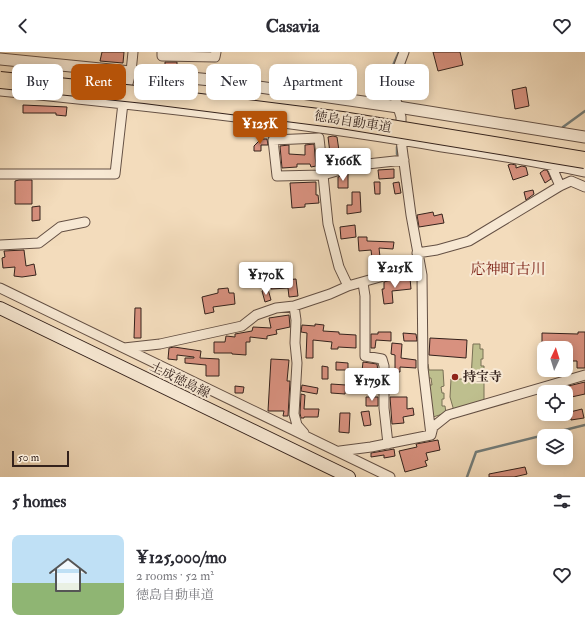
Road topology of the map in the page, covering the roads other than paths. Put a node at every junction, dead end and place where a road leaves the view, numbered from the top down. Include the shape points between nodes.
1 (133, 52) edge
2 (162, 52) edge
3 (216, 52) edge
4 (404, 52) edge
5 (0, 59) edge
6 (131, 72) junction
7 (0, 80) edge
8 (0, 91) edge
9 (123, 103) junction
10 (398, 107) junction
11 (585, 137) edge
12 (401, 140) junction
13 (404, 160) junction
14 (585, 160) edge
15 (551, 165) junction
16 (585, 172) edge
17 (0, 174) edge
18 (323, 175) junction
19 (560, 186) junction
20 (585, 187) edge
21 (85, 222) dead end
22 (0, 245) edge
23 (417, 253) junction
24 (419, 266) junction
25 (363, 283) junction
26 (348, 286) junction
27 (0, 288) edge
28 (294, 306) junction
29 (0, 308) edge
30 (122, 348) junction
31 (585, 375) edge
32 (431, 435) junction
33 (307, 436) junction
34 (388, 444) junction
35 (340, 452) junction
36 (349, 477) edge
37 (390, 477) edge

1 - 6 street
2 - 3 street via 162,56 215,58
4 - 10 street via 394,84
5 - 6 street
6 - 9 street
6 - 10 street via 211,80
7 - 14 highway, 徳島自動車道, bridge via 335,119
8 - 9 street
9 - 12 street
9 - 17 street via 115,174
10 - 11 street
10 - 12 street via 401,117
12 - 13 street
12 - 15 street
13 - 18 street via 358,164
13 - 23 street
15 - 16 street
15 - 19 street
18 - 18 street via 277,176 273,140 318,138
18 - 26 street via 328,224 339,267
19 - 20 street via 570,181
19 - 23 street via 469,241
21 - 22 street via 60,227 39,243
23 - 24 street
24 - 25 street
24 - 32 street via 422,275 423,368
25 - 26 street
25 - 34 street via 365,356 382,359 384,366 384,408
26 - 28 street
27 - 30 street
28 - 30 street via 276,308 256,315 242,326 160,344
28 - 33 street via 297,363 294,414 297,424
29 - 36 main road, 土成徳島線
30 - 33 street
31 - 32 street via 448,415 433,426
32 - 34 street
33 - 35 street
34 - 35 street
35 - 37 street

